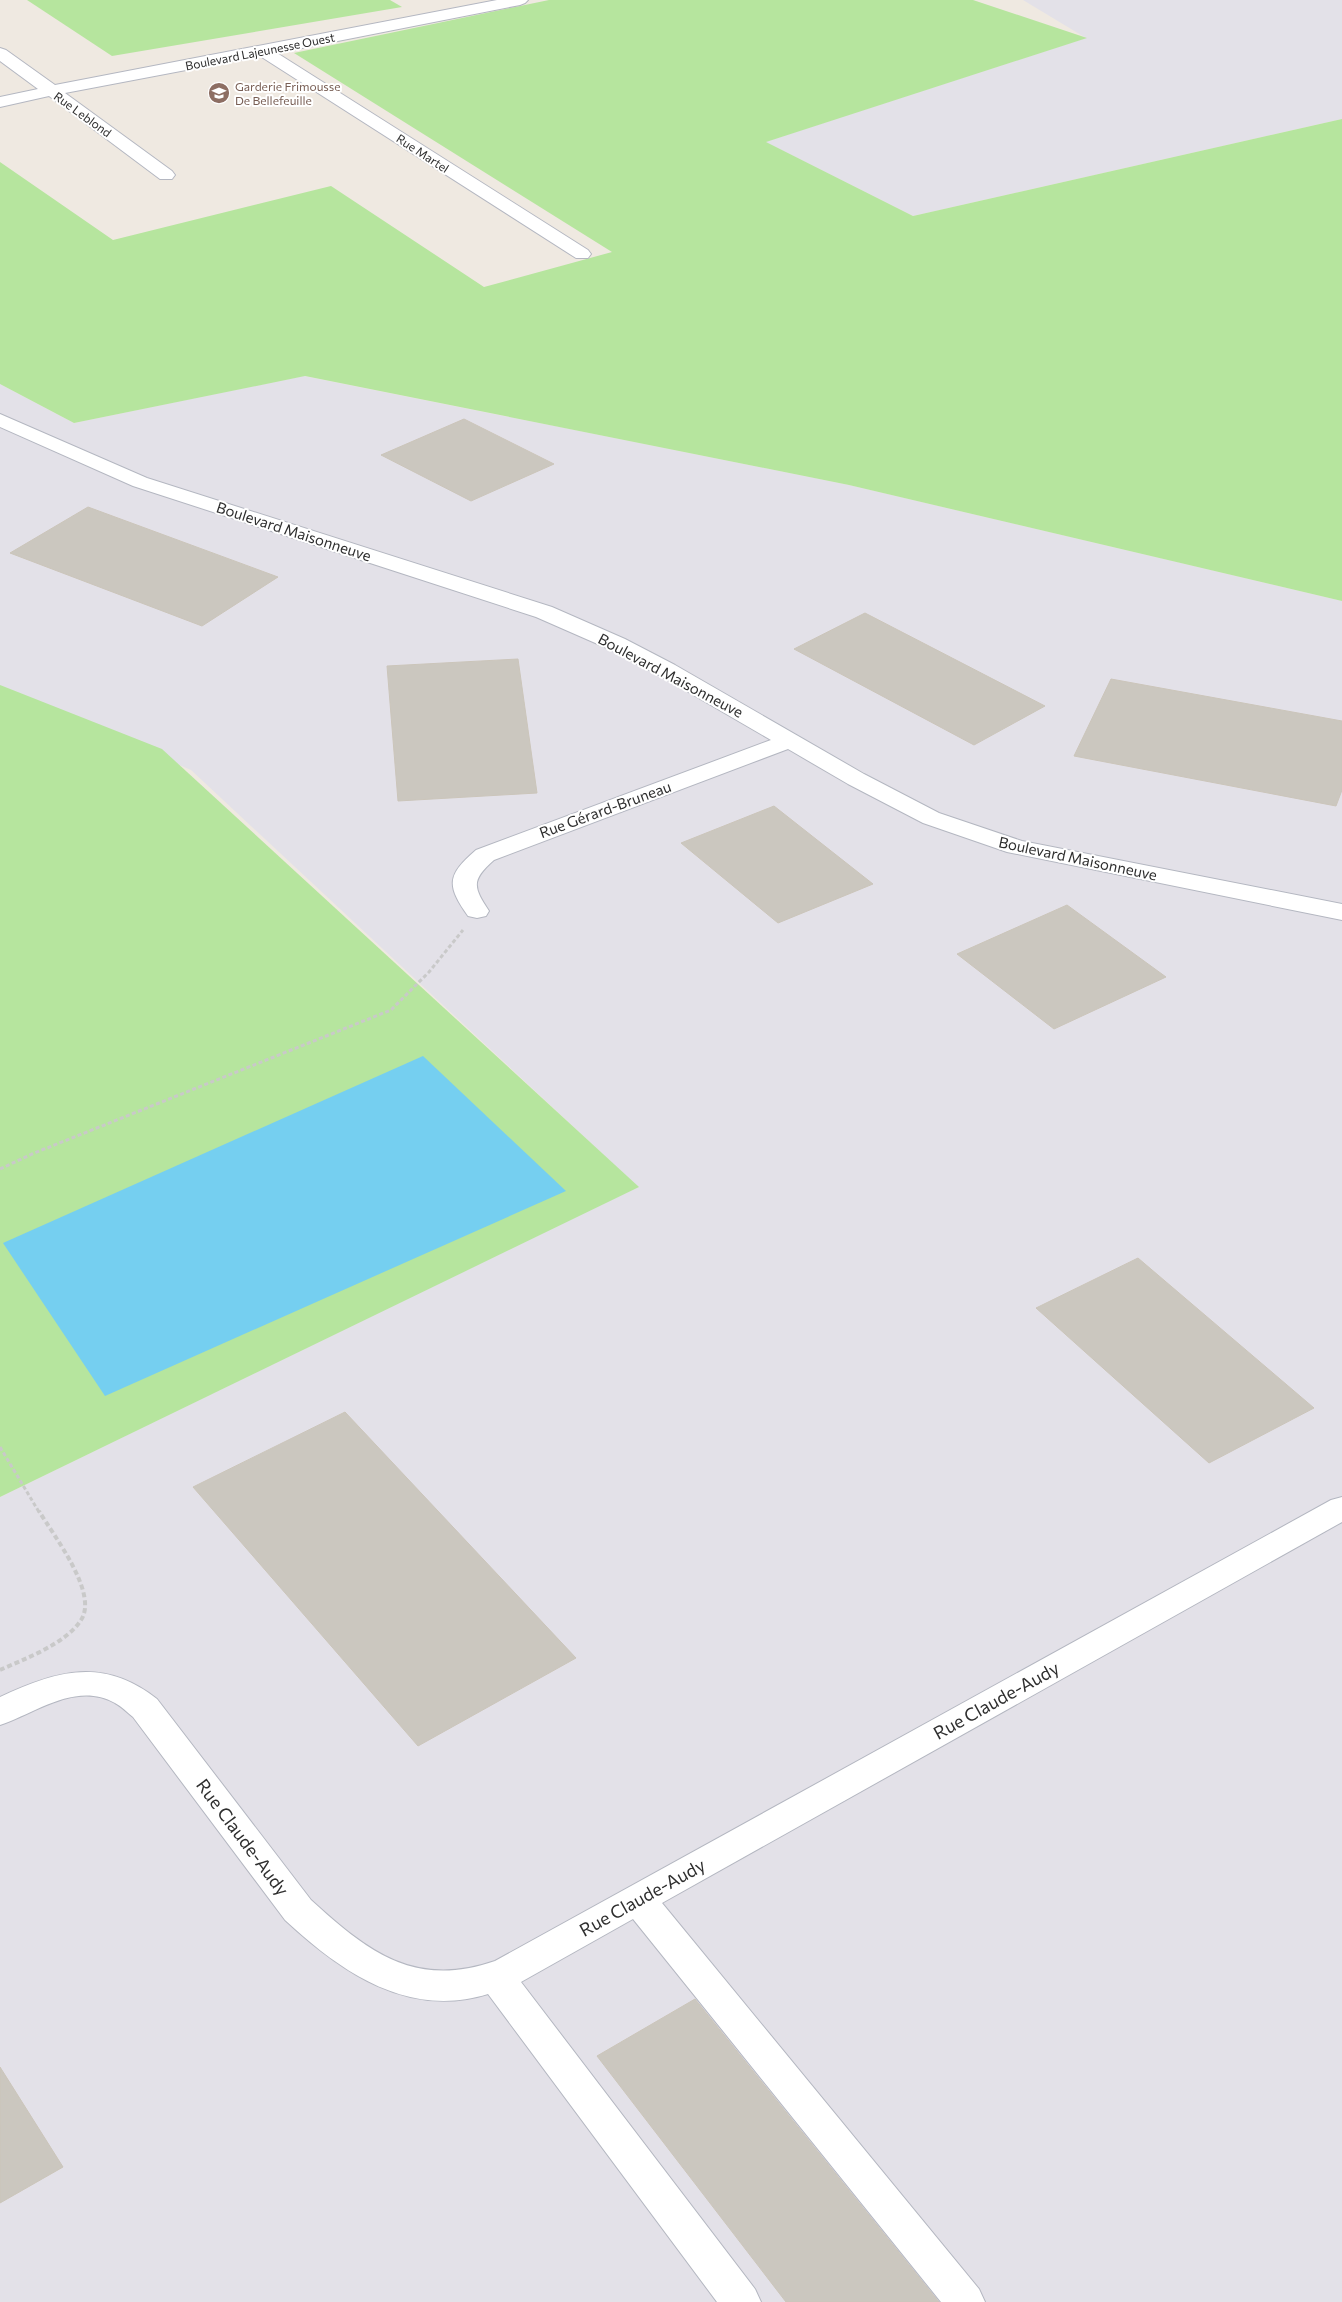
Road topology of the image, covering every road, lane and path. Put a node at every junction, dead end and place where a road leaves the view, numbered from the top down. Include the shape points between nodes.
1 (520, 0) edge
2 (264, 51) junction
3 (0, 53) edge
4 (50, 90) junction
5 (0, 102) edge
6 (166, 175) dead end
7 (582, 254) dead end
8 (0, 420) edge
9 (791, 740) junction
10 (477, 911) joint
11 (1342, 912) edge
12 (0, 1169) edge
13 (0, 1447) edge
14 (1342, 1508) edge
15 (0, 1670) edge
16 (0, 1712) edge
17 (638, 1899) junction
18 (495, 1976) junction
19 (741, 2302) edge
20 (965, 2302) edge

1 - 2 street, Boulevard Lajeunesse Ouest
2 - 4 street, Boulevard Lajeunesse Ouest
2 - 7 street, Rue Martel
3 - 4 street, Rue Leblond
4 - 5 street, Boulevard Lajeunesse Ouest
4 - 6 street, Rue Leblond
8 - 9 street, Boulevard Maisonneuve via 140,482 544,612 634,652
9 - 10 street, Rue Gérard-Bruneau via 485,855 470,868 462,881 463,891
9 - 11 street, Boulevard Maisonneuve via 931,818 1016,847
10 - 12 path via 413,992 391,1010
13 - 15 path via 76,1574 84,1591 85,1611 75,1628 50,1645
14 - 17 street, Rue Claude-Audy
16 - 18 street, Rue Claude-Audy via 34,1696 79,1683 107,1684 129,1694 156,1722 298,1910 337,1946 376,1969 443,1988
17 - 18 street, Rue Claude-Audy
17 - 20 street
18 - 19 street

